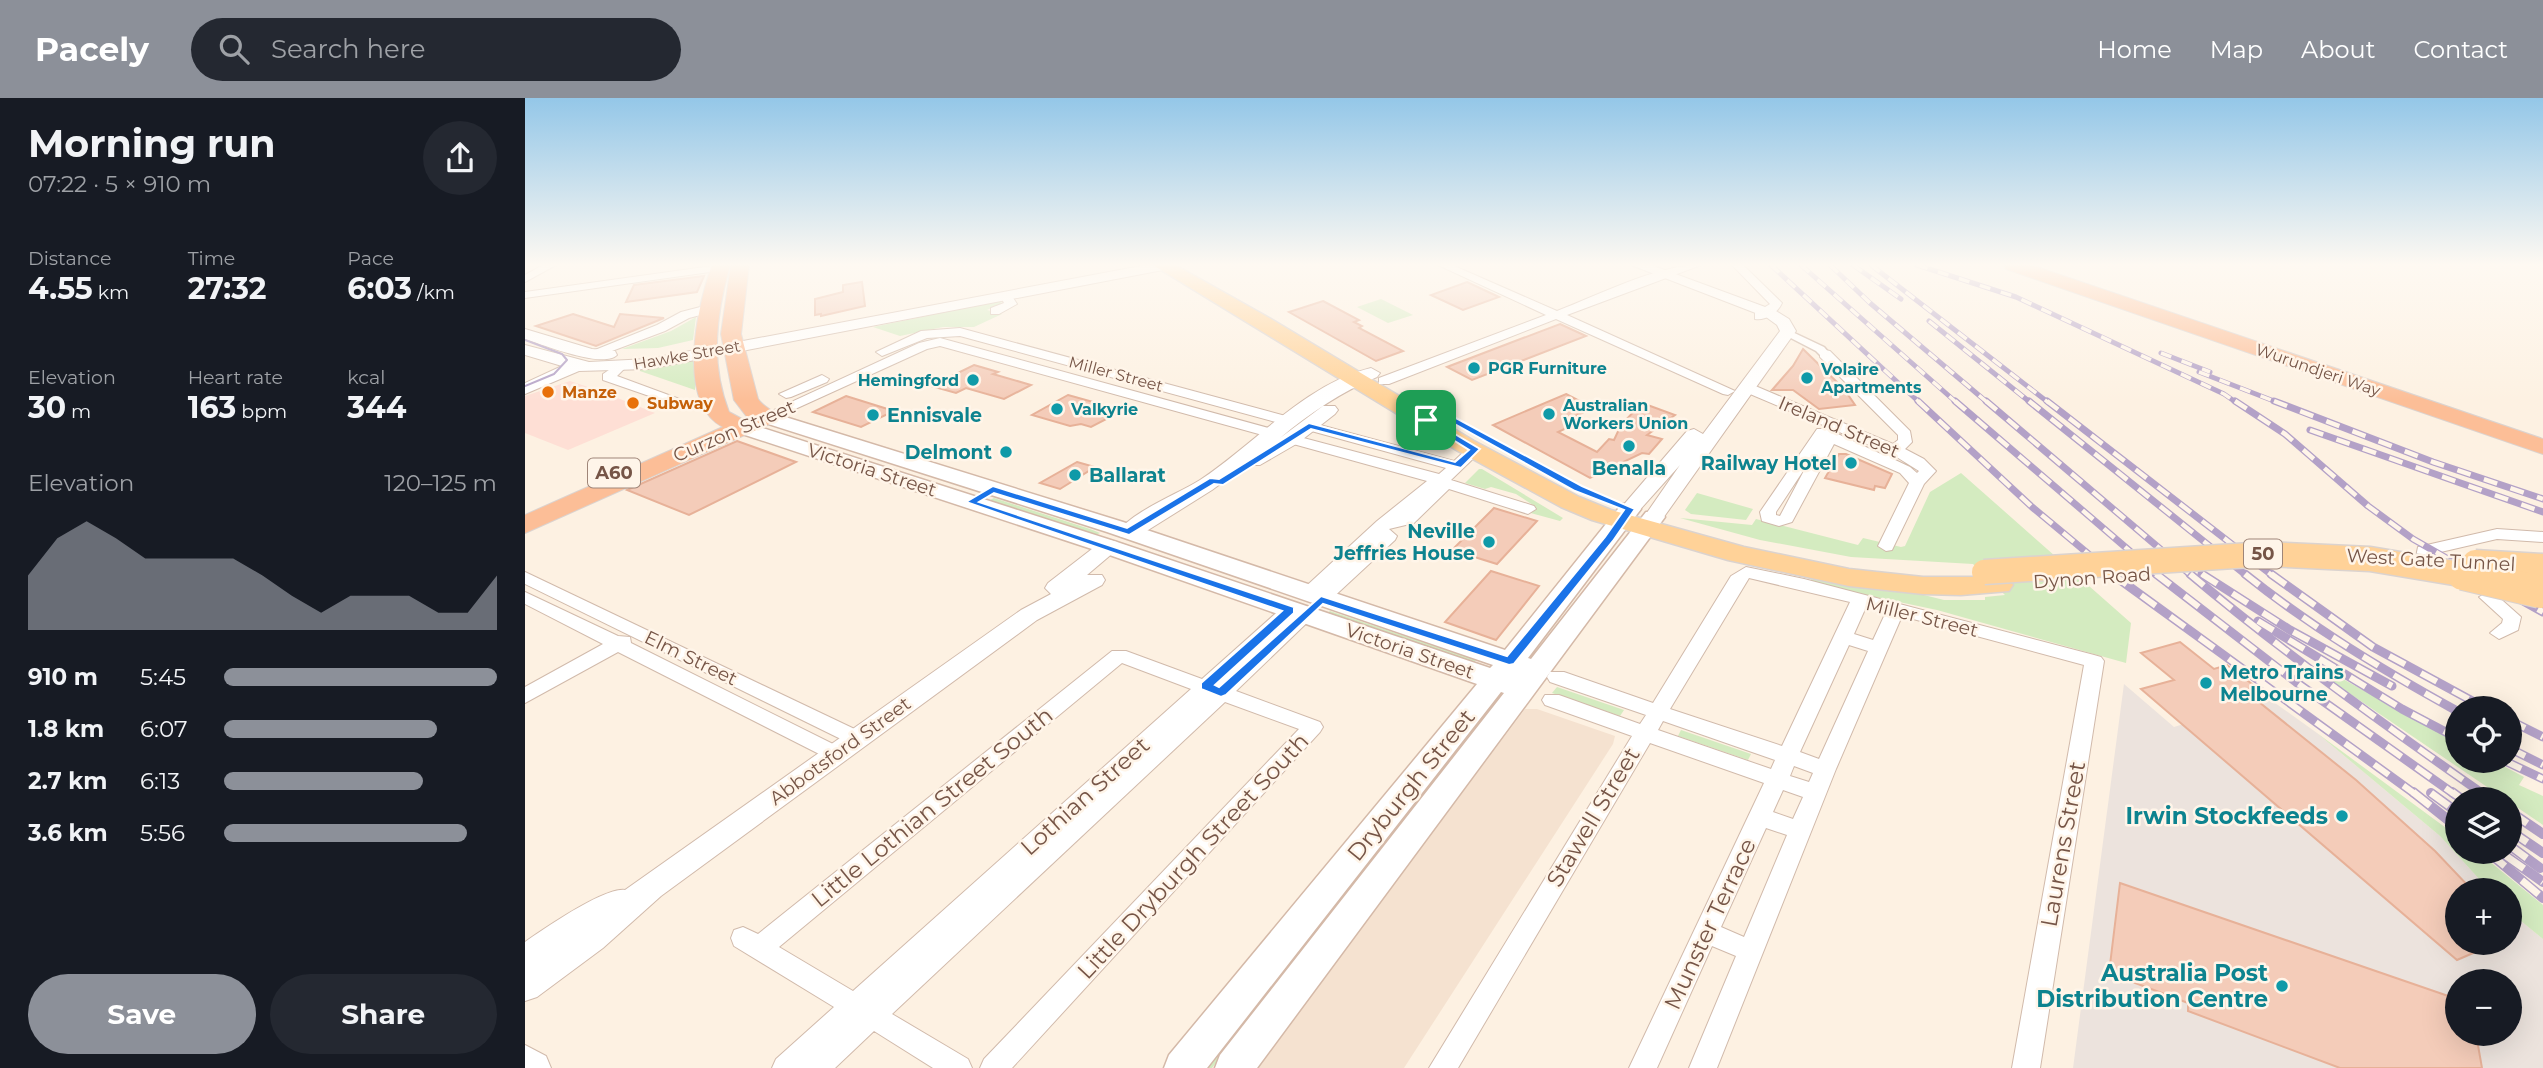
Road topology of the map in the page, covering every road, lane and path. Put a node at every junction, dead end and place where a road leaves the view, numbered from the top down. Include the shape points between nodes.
1 (702, 310) edge
2 (708, 310) edge
3 (732, 310) edge
4 (908, 310) edge
5 (930, 310) edge
6 (1252, 310) edge
7 (1748, 310) edge
8 (1775, 310) edge
9 (2145, 310) edge
10 (2167, 310) edge
11 (1555, 311) joint
12 (1774, 321) junction
13 (836, 324) junction
14 (525, 334) edge
15 (943, 337) junction
16 (733, 343) junction
17 (705, 349) junction
18 (525, 350) edge
19 (1825, 354) joint
20 (578, 361) junction
21 (619, 367) junction
22 (525, 378) edge
23 (1370, 380) junction
24 (525, 389) edge
25 (1737, 391) junction
26 (804, 400) junction
27 (686, 404) dead end
28 (1323, 406) junction
29 (1434, 417) junction
30 (749, 421) junction
31 (1896, 424) junction
32 (1309, 426) junction
33 (1290, 430) junction
34 (1271, 433) junction
35 (1828, 435) junction
36 (2543, 435) edge
37 (2543, 447) edge
38 (1895, 450) junction
39 (1880, 451) junction
40 (880, 454) junction
41 (1466, 457) junction
42 (858, 466) junction
43 (1922, 476) junction
44 (1442, 481) junction
45 (1217, 482) junction
46 (993, 489) junction
47 (971, 502) junction
48 (1528, 509) dead end
49 (1637, 519) junction
50 (526, 520) edge
51 (2543, 537) edge
52 (1127, 542) junction
53 (1886, 546) dead end
54 (1230, 567) junction
55 (2431, 568) junction
56 (1750, 573) joint
57 (525, 577) edge
58 (1991, 579) junction
59 (1094, 580) dead end
60 (1211, 583) junction
61 (2542, 589) edge
62 (525, 597) edge
63 (2488, 597) dead end
64 (1860, 601) junction
65 (1306, 605) junction
66 (1896, 610) junction
67 (1030, 615) junction
68 (639, 632) junction
69 (2499, 633) dead end
70 (1842, 636) junction
71 (618, 644) junction
72 (1879, 648) junction
73 (2094, 661) joint
74 (1523, 676) junction
75 (1214, 689) junction
76 (525, 696) edge
77 (1552, 700) dead end
78 (1657, 711) junction
79 (1644, 733) junction
80 (847, 746) junction
81 (1788, 757) junction
82 (1825, 769) junction
83 (1776, 779) junction
84 (1815, 793) junction
85 (1759, 816) junction
86 (1800, 831) junction
87 (1381, 848) junction
88 (650, 887) junction
89 (1705, 932) junction
90 (1751, 951) junction
91 (525, 960) edge
92 (525, 986) edge
93 (862, 1011) junction
94 (525, 1062) edge
95 (533, 1068) edge
96 (786, 1068) edge
97 (815, 1068) edge
98 (958, 1068) edge
99 (994, 1068) edge
100 (1183, 1068) edge
101 (1234, 1068) edge
102 (1443, 1068) edge
103 (1643, 1068) edge
104 (1703, 1068) edge
105 (2025, 1068) edge

1 - 20 street
2 - 17 highway
3 - 16 highway
4 - 13 street, Hawke Street
5 - 13 street, Hawke Street
6 - 23 main road, 50
7 - 12 street
8 - 12 street
9 - 37 highway, Wurundjeri Way
10 - 36 highway, Wurundjeri Way
11 - 23 street, Abbotsford Street
11 - 25 street, Ireland Street
12 - 19 street
12 - 25 street, Dryburgh Street via 1760,361
13 - 16 street, Hawke Street
14 - 20 street
15 - 26 street, Curzon Street
15 - 26 street, Curzon Street via 909,339 786,394
15 - 33 street, Miller Street via 964,333
15 - 34 street, Miller Street
16 - 17 highway, Hawke Street
16 - 30 highway via 751,409
17 - 20 street, Hawke Street
17 - 21 street, Hawke Street
17 - 30 highway via 721,418
18 - 20 street
19 - 31 street
20 - 21 street
20 - 22 street
20 - 24 street
21 - 27 street via 608,377
23 - 28 street, Abbotsford Street
23 - 29 main road, 50
25 - 35 street, Ireland Street
25 - 39 street, Ireland Street
25 - 49 street, Dryburgh Street
26 - 30 street, Curzon Street
28 - 32 street, Abbotsford Street
28 - 33 street, Abbotsford Street
29 - 41 main road, 50
29 - 49 main road, 50
30 - 40 main road, Victoria Street
30 - 42 main road, Victoria Street
30 - 50 highway, Curzon Street / A60
31 - 38 street via 1906,437
31 - 39 street
32 - 33 street, Abbotsford Street
32 - 41 street
33 - 34 street, Abbotsford Street
33 - 44 street, Miller Street
33 - 45 street, Abbotsford Street
34 - 45 street, Abbotsford Street
35 - 35 street via 1786,519 1768,518 1768,512
35 - 39 street, Ireland Street via 1865,452
38 - 39 street, Ireland Street
38 - 43 street, Ireland Street via 1919,462
39 - 43 street, Ireland Street via 1905,470
40 - 42 main road
40 - 46 main road, Victoria Street
41 - 44 street, Lothian Street
41 - 49 main road, 50 via 1570,501
42 - 47 main road, Victoria Street
43 - 53 street
44 - 48 street, Miller Street
44 - 65 street, Lothian Street via 1442,488 1403,524 1383,531
45 - 52 street, Abbotsford Street
46 - 47 main road
46 - 52 main road, Victoria Street
47 - 52 main road, Victoria Street
49 - 58 main road, Dynon Road / 50 via 1775,564 1837,577 1912,585
49 - 74 main road, Dryburgh Street
51 - 55 street via 2490,533 2424,551
52 - 54 main road, Victoria Street
52 - 60 main road, Victoria Street
52 - 67 street, Abbotsford Street via 1052,591
54 - 60 main road
54 - 65 main road, Victoria Street
55 - 58 main road, Dynon Road / 50 via 2283,565
55 - 61 main road, West Gate Tunnel, bridge
56 - 64 street, Miller Street
56 - 78 street, Stawell Street via 1740,576
57 - 68 street, Elm Street
58 - 61 main road, Dynon Road / 50, bridge via 2211,556 2318,555 2442,570
59 - 67 street, Abbotsford Street
60 - 65 main road, Victoria Street
62 - 71 street, Elm Street
63 - 69 street via 2512,617 2511,626
64 - 66 street, Miller Street
64 - 70 street, Munster Terrace
65 - 74 main road, Victoria Street
65 - 75 street, Lothian Street
66 - 72 street
66 - 73 street, Miller Street
67 - 80 street, Abbotsford Street
68 - 71 street
68 - 80 street, Elm Street
70 - 72 street
70 - 81 street, Munster Terrace
71 - 76 street
71 - 80 street, Elm Street
72 - 82 street
73 - 105 street, Laurens Street
74 - 78 street, Victoria Street
74 - 87 main road, Dryburgh Street
75 - 93 street, Lothian Street
75 - 93 street, Little Lothian Street South via 1109,652 751,943
75 - 99 street, Little Dryburgh Street South via 1313,727
77 - 79 street
78 - 79 street, Stawell Street
78 - 81 street, Victoria Street
79 - 83 street
79 - 102 street, Stawell Street
80 - 88 street, Abbotsford Street
81 - 82 street, Victoria Street
81 - 83 street, Munster Terrace
82 - 84 street
83 - 84 street
83 - 85 street, Munster Terrace
84 - 86 street
85 - 86 street
85 - 89 street, Munster Terrace
86 - 90 street
87 - 100 main road, Dryburgh Street
87 - 101 main road, Dryburgh Street
88 - 91 street, Abbotsford Street via 573,927
88 - 92 street, Abbotsford Street via 599,932
89 - 90 street
89 - 103 street, Munster Terrace
90 - 104 street
93 - 96 street, Lothian Street
93 - 97 street, Lothian Street
93 - 98 street
94 - 95 street

